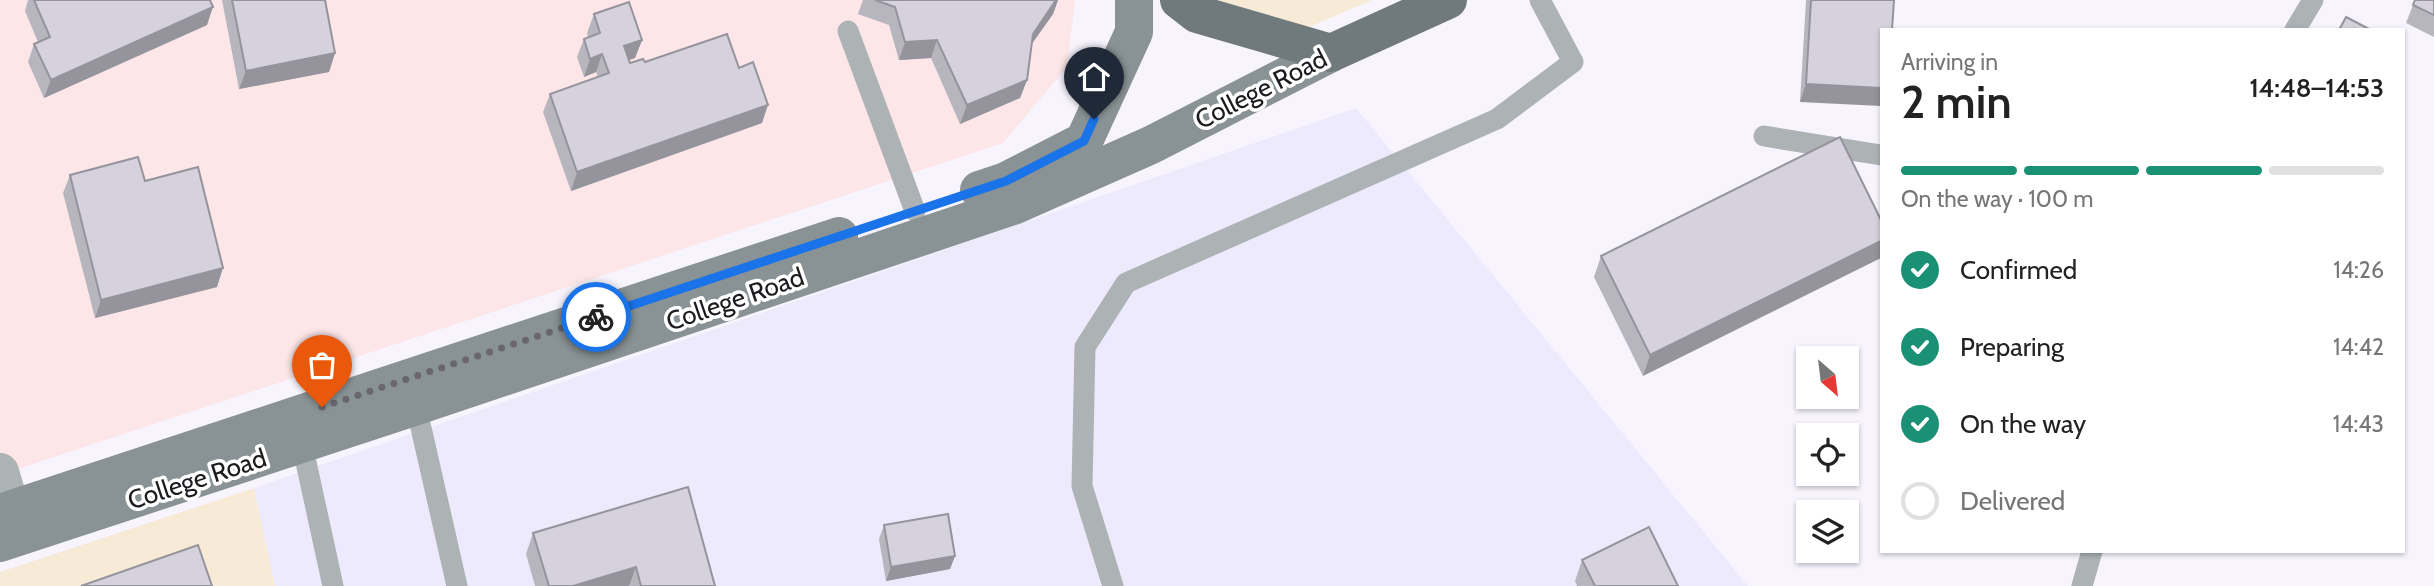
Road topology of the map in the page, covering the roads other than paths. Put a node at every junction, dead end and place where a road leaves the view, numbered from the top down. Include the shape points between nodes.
1 (1134, 0) edge
2 (1179, 0) edge
3 (1448, 0) edge
4 (1540, 0) edge
5 (2313, 0) edge
6 (2296, 28) edge
7 (848, 31) dead end
8 (1331, 52) junction
9 (1763, 136) dead end
10 (1880, 155) edge
11 (915, 211) junction
12 (413, 392) junction
13 (302, 444) junction
14 (0, 472) edge
15 (4, 522) edge
16 (2091, 553) edge
17 (333, 586) edge
18 (457, 586) edge
19 (1113, 586) edge
20 (2082, 586) edge

1 - 11 main road, College Road via 1133,32 1084,141 1006,181
2 - 8 main road via 1197,14
3 - 8 main road, College Road
4 - 19 lane via 1573,62 1497,119 1126,283 1085,347 1082,486
5 - 6 lane
7 - 11 lane
8 - 12 main road, College Road via 1151,145 1013,206
9 - 10 lane
11 - 12 main road, College Road
12 - 13 main road, College Road
12 - 15 main road, College Road
12 - 18 lane
13 - 15 main road, College Road
13 - 17 lane
14 - 15 street
16 - 20 lane

